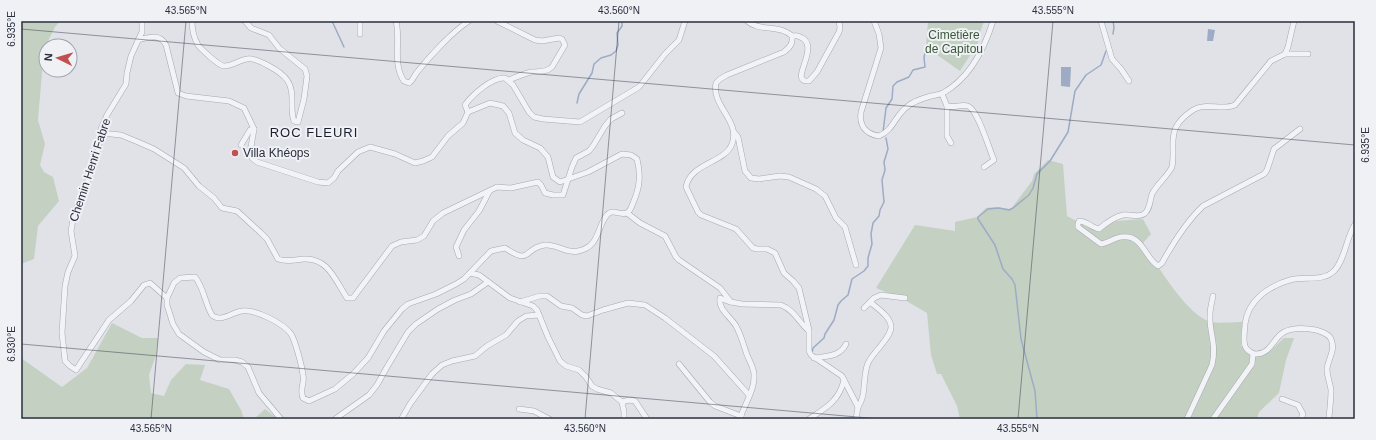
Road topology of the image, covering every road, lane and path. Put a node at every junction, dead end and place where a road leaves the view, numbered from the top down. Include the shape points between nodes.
1 (142, 21) edge
2 (192, 21) edge
3 (245, 21) edge
4 (360, 21) edge
5 (396, 21) edge
6 (469, 21) edge
7 (497, 21) edge
8 (685, 21) edge
9 (747, 21) edge
10 (840, 21) edge
11 (874, 21) edge
12 (993, 21) edge
13 (1101, 21) edge
14 (1294, 21) edge
15 (360, 34) dead end
16 (792, 36) junction
17 (138, 40) junction
18 (1285, 54) junction
19 (1308, 54) dead end
20 (509, 80) junction
21 (1129, 81) dead end
22 (942, 94) junction
23 (947, 106) junction
24 (468, 112) junction
25 (622, 112) dead end
26 (254, 129) junction
27 (1300, 129) dead end
28 (734, 132) junction
29 (100, 133) junction
30 (951, 144) dead end
31 (241, 145) dead end
32 (984, 167) dead end
33 (568, 180) junction
34 (489, 191) junction
35 (627, 213) junction
36 (1355, 224) edge
37 (459, 256) dead end
38 (856, 265) dead end
39 (470, 273) junction
40 (488, 282) junction
41 (1213, 296) dead end
42 (167, 298) junction
43 (905, 298) dead end
44 (520, 302) junction
45 (731, 302) junction
46 (870, 302) junction
47 (864, 308) dead end
48 (539, 315) junction
49 (809, 330) junction
50 (846, 344) dead end
51 (1253, 354) junction
52 (814, 358) junction
53 (679, 364) dead end
54 (844, 380) junction
55 (749, 395) junction
56 (1282, 399) dead end
57 (622, 402) junction
58 (858, 407) junction
59 (519, 409) dead end
60 (402, 418) edge
61 (741, 418) edge
62 (281, 419) edge
63 (335, 419) edge
64 (549, 419) edge
65 (624, 419) edge
66 (647, 419) edge
67 (809, 419) edge
68 (856, 419) edge
69 (1187, 419) edge
70 (1213, 419) edge
71 (1301, 419) edge
72 (1330, 419) edge

1 - 17 street, Chemin Henri Fabre via 142,32
2 - 3 street via 198,45 219,64 228,65 254,59 283,75 291,87 292,116 294,121 298,122 307,76 305,68 279,48 269,35 251,28
4 - 15 street
5 - 6 street via 400,72 404,81 409,83 439,47
7 - 20 street via 532,39 542,41 559,38 565,45 550,70 530,72
8 - 20 street via 678,40 639,87 580,122 534,117
9 - 16 street via 754,25 787,32
10 - 16 street via 839,32 817,72 809,81 804,81 800,75 808,44 797,35
11 - 22 street via 881,48 861,112 862,126 879,136 892,127 897,116 909,105
12 - 22 street via 977,61 959,81
13 - 21 street via 1112,59
14 - 18 street
16 - 28 street via 789,49 716,83 715,94
17 - 26 street via 148,37 163,39 178,93 229,101 244,108
17 - 29 street, Chemin Henri Fabre via 131,56 126,84 107,115
18 - 19 street
18 - 27 street via 1271,61 1235,105 1195,109 1180,120 1172,138 1172,166 1155,188 1144,214 1115,218 1099,229 1082,221 1079,221 1078,227 1101,244 1126,236 1136,240 1158,266 1203,206 1264,174 1274,149
20 - 24 street via 501,77 496,79 472,95 465,105
22 - 23 street
23 - 30 street via 947,136
23 - 32 street via 968,106 978,118 994,160
24 - 26 street via 463,123 448,136 432,157 414,163 370,147 358,152 328,183 257,162 250,153
24 - 33 street via 490,104 503,106 509,113 515,133 540,148 548,157 553,177 560,182
25 - 33 street via 604,126 588,151 576,158
26 - 31 street via 250,130
28 - 38 street via 738,136 745,171 751,178 789,178 816,189 825,196 836,218 845,227
28 - 49 street via 732,145 727,151 699,169 690,178 686,187 701,216 736,229 753,248 767,249 775,253 784,273 799,288
29 - 34 street via 121,135 154,149 184,168 222,208 237,211 260,232 278,259 309,259 322,262 347,298 353,298 392,246 417,240 424,236 433,221 443,212
29 - 42 street, Chemin Henri Fabre via 94,166 74,214 71,230 75,256 65,286 62,333 65,361 76,370 109,320 131,301 144,285 150,283
33 - 34 street via 563,195 553,196 545,193 538,182 511,188 497,187
33 - 35 street via 622,154 637,158 640,180 638,192
34 - 37 street via 456,247
35 - 39 street via 609,213 592,243 577,252 546,245 520,256 505,248 491,251
35 - 45 street via 665,236 676,257 720,288
36 - 51 street via 1340,264 1334,272 1319,278 1291,280 1262,293 1254,301 1249,310 1244,335 1246,348
39 - 40 street via 479,275
39 - 42 street via 456,284 408,304 384,331 368,358 353,374 335,389 309,401 303,398 301,393 304,376 297,349 291,334 281,326 269,318 249,311 220,318 214,316 209,312 200,282 195,278 180,278 174,283
40 - 44 street
40 - 63 street via 416,324 408,332 369,395
41 - 69 street via 1210,315 1215,356
42 - 62 street via 173,324 179,334 220,360 235,360 248,367 259,392
43 - 46 street via 881,296
44 - 48 street via 533,306
44 - 55 street via 543,295 561,306 572,308 587,316 628,303 645,305 714,356
45 - 49 street via 787,307
45 - 55 street via 722,298 719,300 721,308 739,332 754,371
46 - 47 street
46 - 58 street via 889,321 890,331 868,362 862,400
48 - 57 street via 560,361 579,370 592,386 611,393
48 - 60 street via 526,316 518,321 506,335 475,356 442,365 432,374
49 - 52 street via 809,351
50 - 52 street via 837,354
51 - 70 street via 1252,364
51 - 72 street via 1261,354 1269,349 1283,332 1297,328 1315,330 1331,338 1333,344 1327,368 1331,389
52 - 54 street via 837,372
53 - 61 street via 710,402
54 - 58 street
54 - 67 street via 838,397
55 - 61 street
56 - 71 street via 1298,405 1303,414
57 - 65 street
57 - 66 street via 635,401
58 - 68 street
59 - 64 street via 534,411

